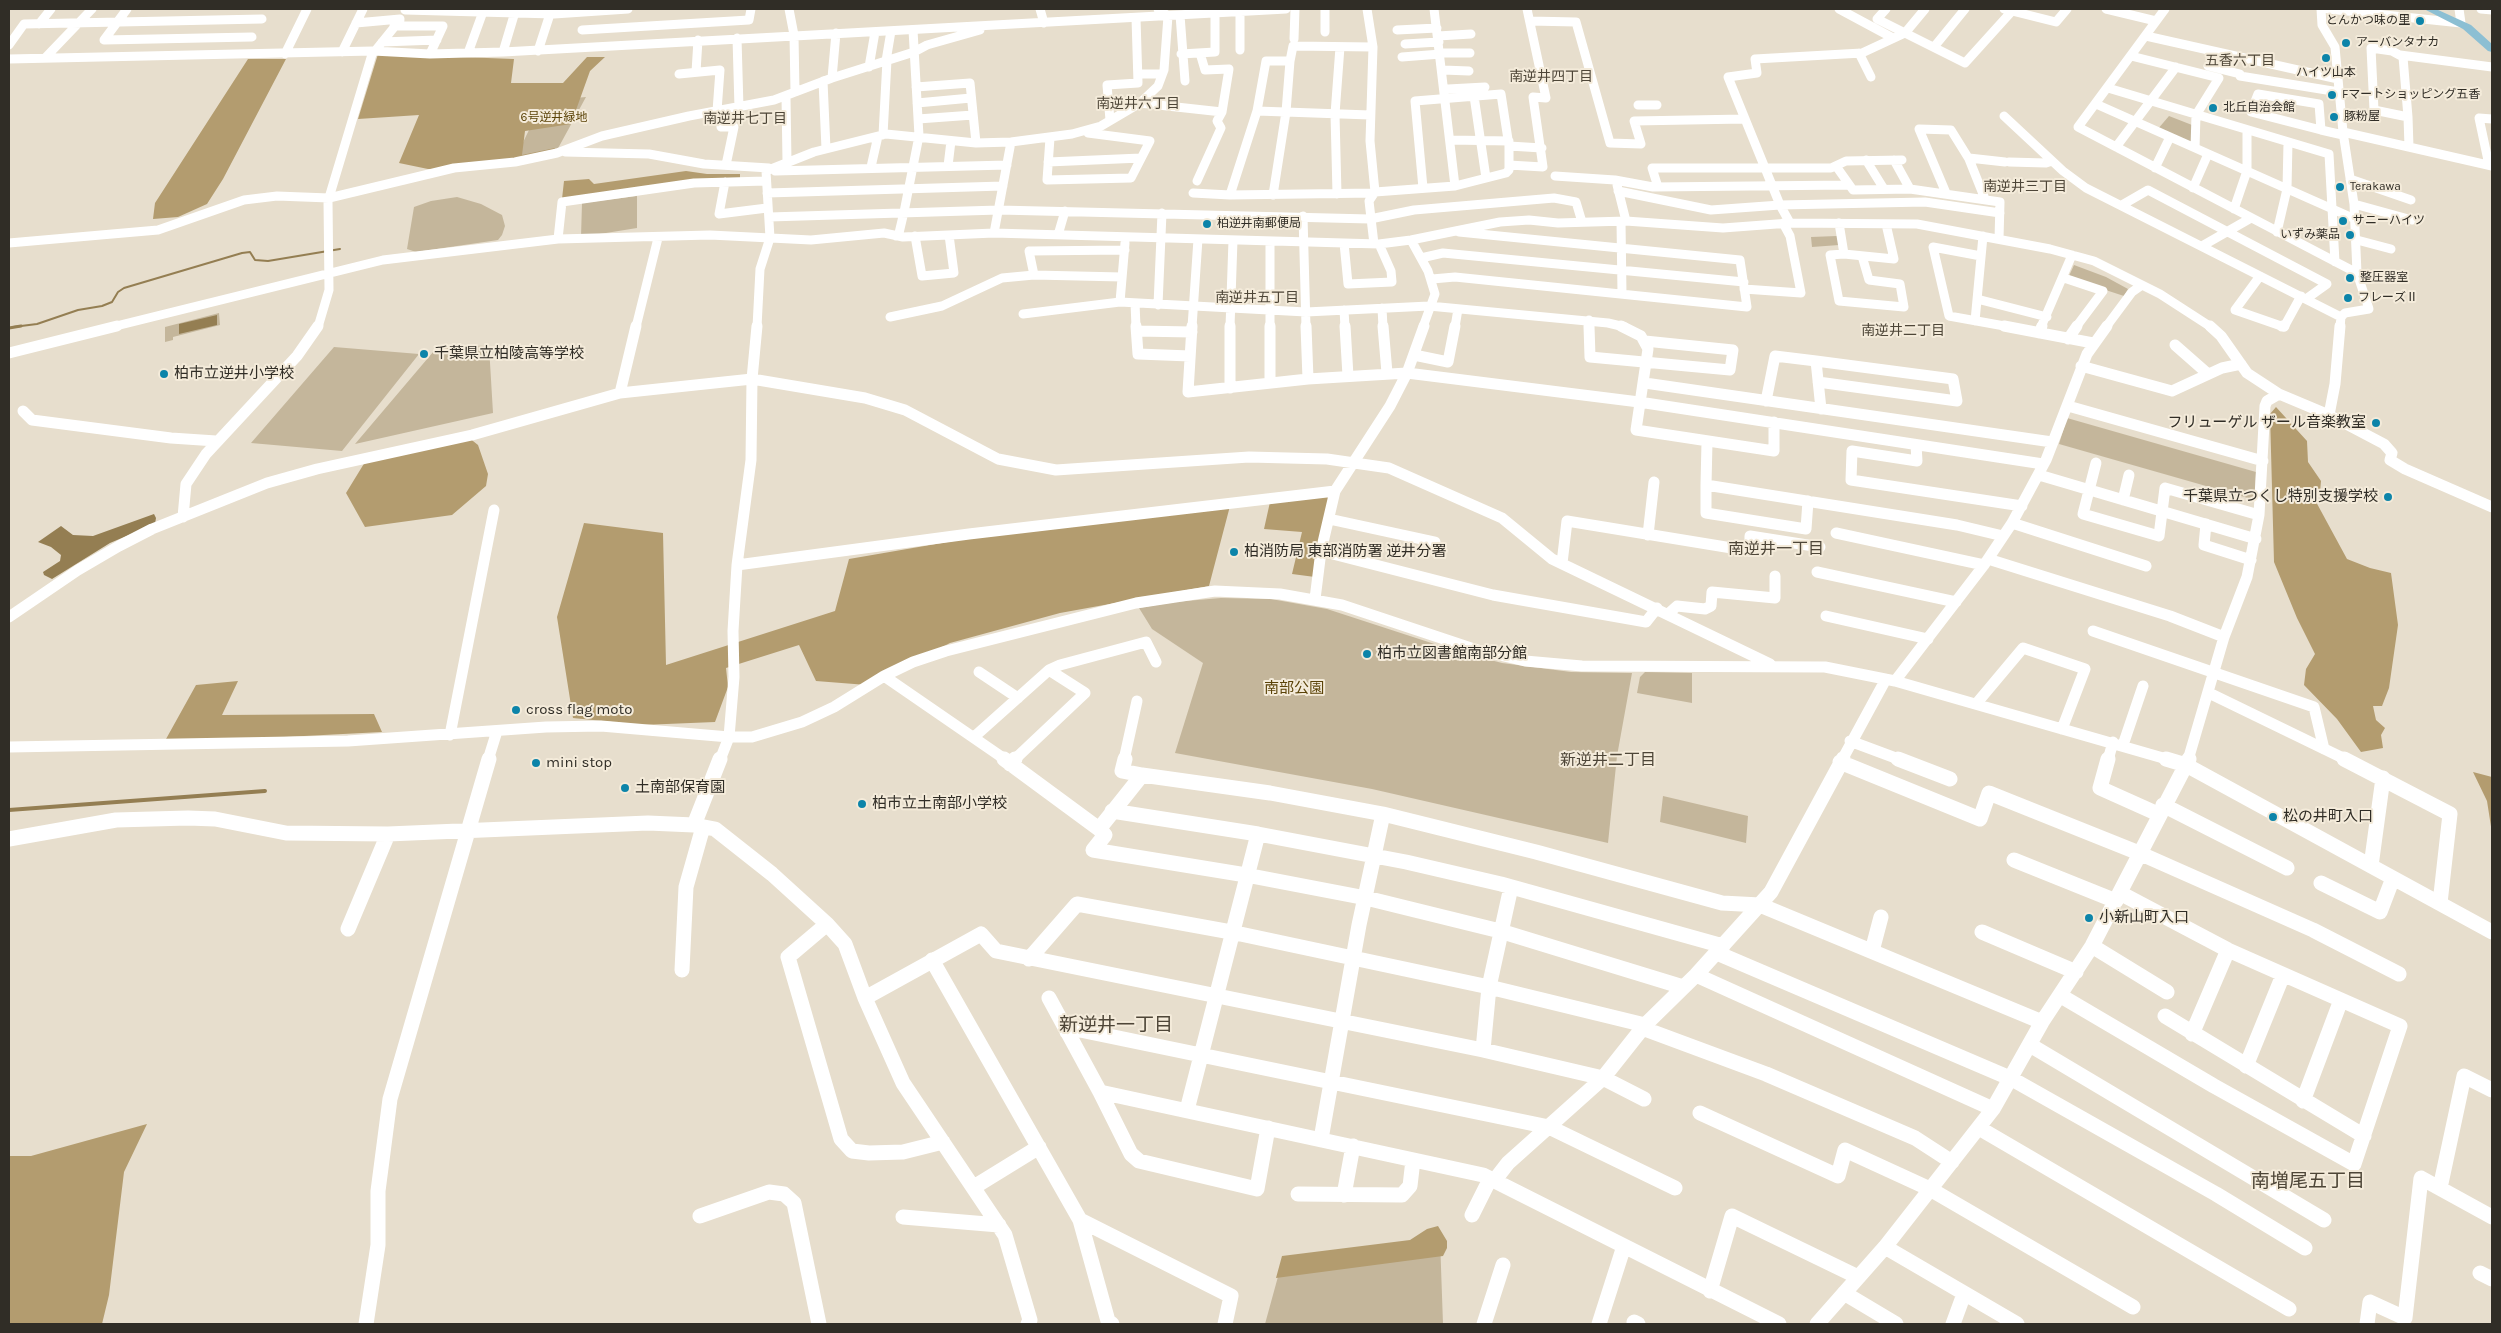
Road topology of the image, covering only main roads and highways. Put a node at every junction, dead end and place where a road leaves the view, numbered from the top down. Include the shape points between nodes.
1 (2429, 9) edge
2 (2492, 49) edge

1 - 2 main road via 2461,23

